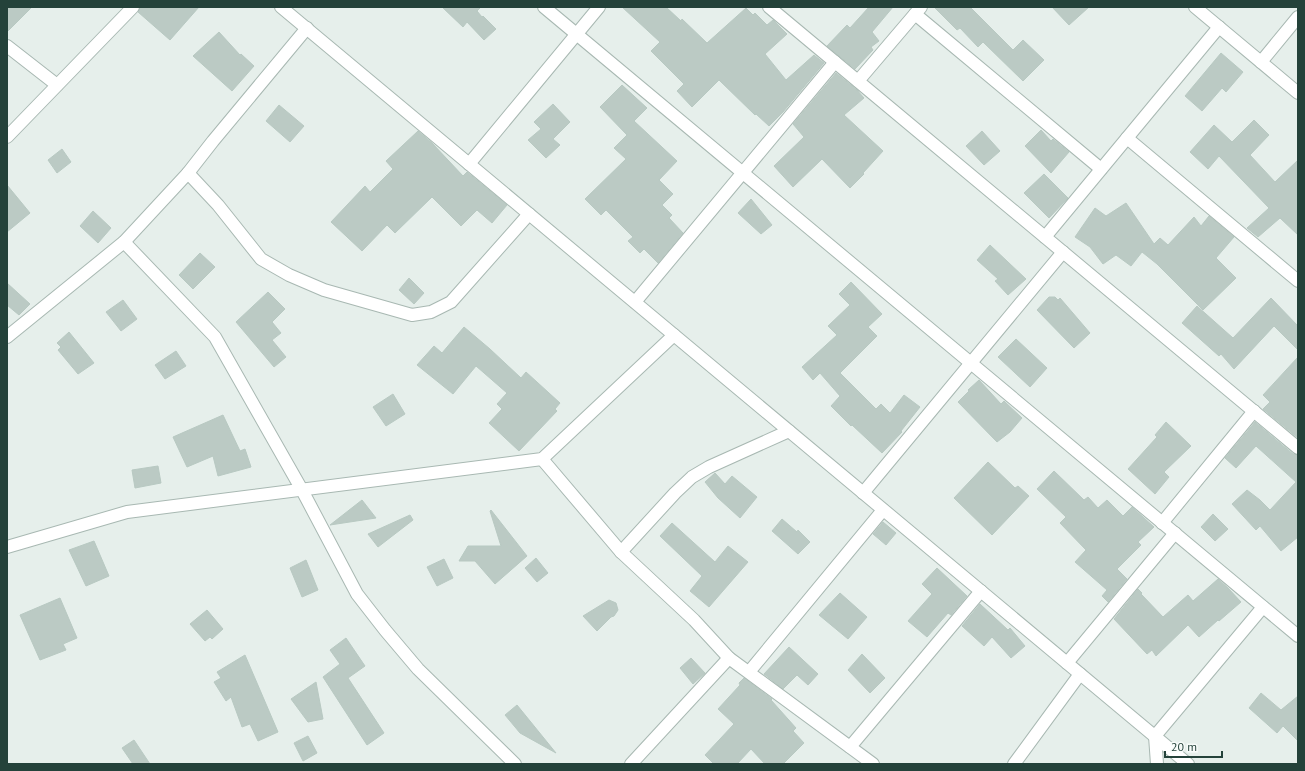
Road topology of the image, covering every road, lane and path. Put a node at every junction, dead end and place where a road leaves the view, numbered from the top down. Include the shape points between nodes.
1 (133, 7) edge
2 (281, 7) edge
3 (544, 7) edge
4 (599, 7) edge
5 (769, 7) edge
6 (1195, 7) edge
7 (918, 10) edge
8 (1298, 17) edge
9 (1219, 27) junction
10 (307, 28) junction
11 (577, 34) junction
12 (7, 46) edge
13 (835, 62) junction
14 (1261, 62) junction
15 (858, 82) junction
16 (57, 85) junction
17 (1298, 93) edge
18 (7, 137) edge
19 (1127, 138) junction
20 (469, 164) junction
21 (1101, 169) junction
22 (188, 173) junction
23 (742, 173) junction
24 (529, 214) junction
25 (1045, 237) junction
26 (124, 242) junction
27 (1063, 252) junction
28 (1298, 281) edge
29 (635, 302) junction
30 (674, 335) junction
31 (7, 337) edge
32 (971, 363) junction
33 (1254, 411) junction
34 (789, 431) junction
35 (1298, 448) edge
36 (542, 459) junction
37 (302, 490) junction
38 (863, 493) junction
39 (883, 510) junction
40 (1162, 523) junction
41 (1175, 533) junction
42 (7, 547) edge
43 (621, 552) junction
44 (981, 591) junction
45 (1263, 607) junction
46 (1298, 636) edge
47 (729, 658) junction
48 (1067, 663) junction
49 (749, 672) junction
50 (1080, 674) junction
51 (1155, 736) junction
52 (850, 747) junction
53 (515, 764) edge
54 (630, 764) edge
55 (873, 764) edge
56 (1014, 764) edge
57 (1157, 764) edge
58 (1188, 764) edge

1 - 16 street
2 - 10 street
3 - 11 street
4 - 11 street
5 - 13 street
6 - 9 street
7 - 15 street
7 - 21 street
8 - 14 street
9 - 14 street
9 - 19 street
10 - 20 street
10 - 22 street
11 - 20 street
11 - 23 street
12 - 16 street
13 - 15 street
13 - 23 street
14 - 17 street
15 - 25 street
16 - 18 street
19 - 21 street
19 - 28 street
20 - 24 street
21 - 25 street
22 - 24 street via 218,205 261,259 324,290 412,315 431,312 451,302
22 - 26 street
23 - 29 street
23 - 32 street
24 - 29 street
25 - 27 street
26 - 31 street
26 - 37 street via 214,337
27 - 32 street
27 - 33 street
29 - 30 street
30 - 34 street
30 - 36 street
32 - 38 street
32 - 40 street
33 - 35 street
33 - 40 street
34 - 38 street
34 - 43 street via 692,477
36 - 37 street
36 - 43 street
37 - 42 street via 127,512
37 - 53 street via 357,594 418,669
38 - 39 street
39 - 44 street
39 - 49 street
40 - 41 street
41 - 45 street
41 - 48 street
43 - 47 street via 694,620
44 - 48 street
44 - 52 street
45 - 46 street
45 - 51 street
47 - 49 street
47 - 54 street
48 - 50 street
49 - 52 street
50 - 51 street
50 - 56 street
51 - 57 street
51 - 58 street
52 - 55 street

